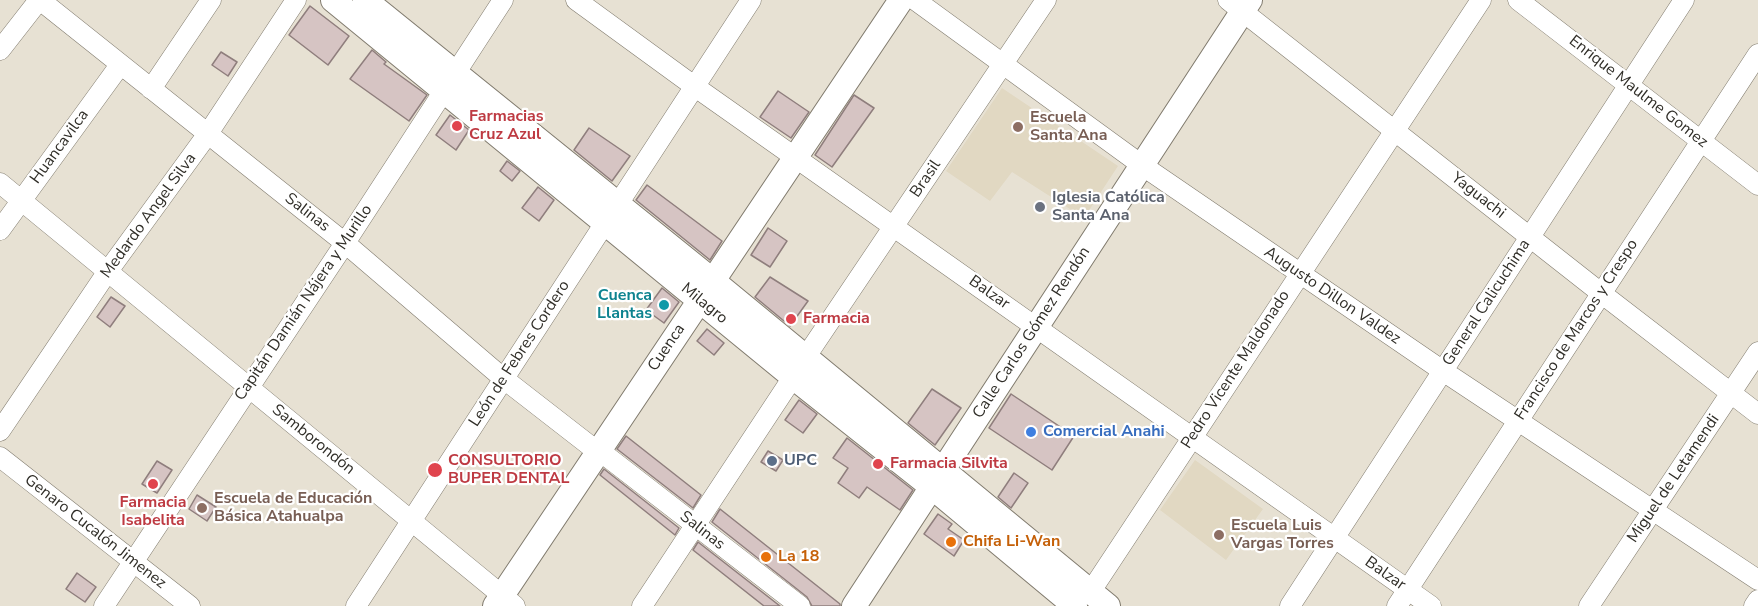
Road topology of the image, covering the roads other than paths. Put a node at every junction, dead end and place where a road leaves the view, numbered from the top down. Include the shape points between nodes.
1 (40, 0) edge
2 (211, 0) edge
3 (296, 0) edge
4 (333, 0) edge
5 (365, 0) edge
6 (503, 0) edge
7 (576, 0) edge
8 (750, 0) edge
9 (901, 0) edge
10 (915, 0) edge
11 (1046, 0) edge
12 (1481, 0) edge
13 (1518, 0) edge
14 (1684, 0) edge
15 (1240, 4) edge
16 (0, 50) edge
17 (1758, 54) edge
18 (1004, 63) junction
19 (120, 64) junction
20 (449, 81) junction
21 (1629, 85) junction
22 (694, 86) junction
23 (151, 89) junction
24 (1395, 131) junction
25 (207, 135) junction
26 (1701, 141) junction
27 (795, 156) junction
28 (1143, 166) junction
29 (0, 183) edge
30 (1758, 185) edge
31 (22, 200) junction
32 (612, 214) junction
33 (894, 226) junction
34 (0, 230) edge
35 (1530, 237) junction
36 (345, 243) junction
37 (108, 271) junction
38 (1300, 274) junction
39 (705, 290) junction
40 (1601, 293) junction
41 (1036, 326) junction
42 (1758, 352) edge
43 (799, 367) junction
44 (1443, 371) junction
45 (504, 379) junction
46 (248, 387) junction
47 (1731, 393) junction
48 (1758, 414) edge
49 (1518, 421) junction
50 (0, 431) edge
51 (1192, 437) junction
52 (601, 453) junction
53 (0, 457) edge
54 (937, 478) junction
55 (1652, 511) junction
56 (412, 521) junction
57 (695, 526) junction
58 (1334, 538) junction
59 (134, 563) junction
60 (1758, 580) edge
61 (1402, 598) edge
62 (1758, 600) edge
63 (1091, 601) edge
64 (504, 603) edge
65 (104, 606) edge
66 (190, 606) edge
67 (356, 606) edge
68 (642, 606) edge
69 (800, 606) edge
70 (854, 606) edge
71 (1290, 606) edge
72 (1431, 606) edge
73 (1589, 606) edge
74 (1754, 606) edge

1 - 16 street
1 - 19 street, Salinas
2 - 23 street
3 - 25 street, Medardo Angel Silva
4 - 20 main road
5 - 20 main road
6 - 20 street, Capitán Damián Nájera y Murillo
7 - 22 street, Balzar
8 - 22 street, León de Febres Cordero
9 - 27 main road, Cuenca
10 - 18 street, Augusto Dillon Valdez
11 - 18 street, Brasil
12 - 24 street, Pedro Vicente Maldonado
13 - 21 street, Enrique Maulme Gomez
14 - 21 street, General Calicuchima
15 - 24 street, Yaguachi
15 - 28 main road, Calle Carlos Gómez Rendón
17 - 26 street, Francisco de Marcos y Crespo
18 - 28 street, Augusto Dillon Valdez
18 - 33 street, Brasil
19 - 23 street, Salinas
19 - 31 street, Huancavilca
20 - 32 main road
20 - 36 street, Capitán Damián Nájera y Murillo
21 - 26 street, Enrique Maulme Gomez
21 - 35 street, General Calicuchima
22 - 27 street, Balzar
22 - 32 street, León de Febres Cordero
23 - 25 street, Salinas
24 - 35 street, Yaguachi
24 - 38 street, Pedro Vicente Maldonado
25 - 36 street, Salinas
25 - 37 street, Medardo Angel Silva
26 - 30 street, Enrique Maulme Gomez
26 - 40 street, Francisco de Marcos y Crespo
27 - 33 street, Balzar
27 - 39 main road, Cuenca
28 - 38 street, Augusto Dillon Valdez
28 - 41 main road, Calle Carlos Gómez Rendón
29 - 31 street, Samborondón
31 - 34 street, Huancavilca
31 - 37 street, Samborondón
32 - 39 main road, Milagro
32 - 45 street, León de Febres Cordero
33 - 41 street, Balzar
33 - 43 street, Brasil
35 - 40 street, Yaguachi
35 - 44 street, General Calicuchima
36 - 45 street, Salinas
36 - 46 street, Capitán Damián Nájera y Murillo
37 - 46 street, Samborondón
37 - 50 street, Medardo Angel Silva
38 - 44 street, Augusto Dillon Valdez
38 - 51 street, Pedro Vicente Maldonado
39 - 43 main road, Milagro
39 - 52 main road, Cuenca
40 - 47 street, Yaguachi
40 - 49 street, Francisco de Marcos y Crespo
41 - 51 street, Balzar
41 - 54 main road, Calle Carlos Gómez Rendón
42 - 47 street, Miguel de Letamendi
43 - 54 main road, Milagro
43 - 57 street, Brasil
44 - 49 street, Augusto Dillon Valdez
44 - 58 street, General Calicuchima
45 - 52 street, Salinas
45 - 56 street, León de Febres Cordero
46 - 56 street, Samborondón
46 - 59 street, Capitán Damián Nájera y Murillo
47 - 48 street, Yaguachi
47 - 55 street, Miguel de Letamendi
49 - 55 street, Augusto Dillon Valdez
49 - 61 street, Francisco de Marcos y Crespo
51 - 58 street, Balzar
51 - 63 street, Pedro Vicente Maldonado
52 - 57 street, Salinas
52 - 64 main road, Cuenca
53 - 59 street, Genaro Cucalón Jimenez
54 - 63 main road, Milagro
54 - 70 main road, Calle Carlos Gómez Rendón
55 - 60 street, Augusto Dillon Valdez
55 - 73 street, Miguel de Letamendi
56 - 64 street, Samborondón
56 - 67 street, León de Febres Cordero
57 - 68 street, Brasil
57 - 69 street, Salinas
58 - 61 street, Balzar
58 - 71 street, General Calicuchima
59 - 65 street, Capitán Damián Nájera y Murillo
59 - 66 street, Genaro Cucalón Jimenez
61 - 72 street, Balzar
62 - 74 street

